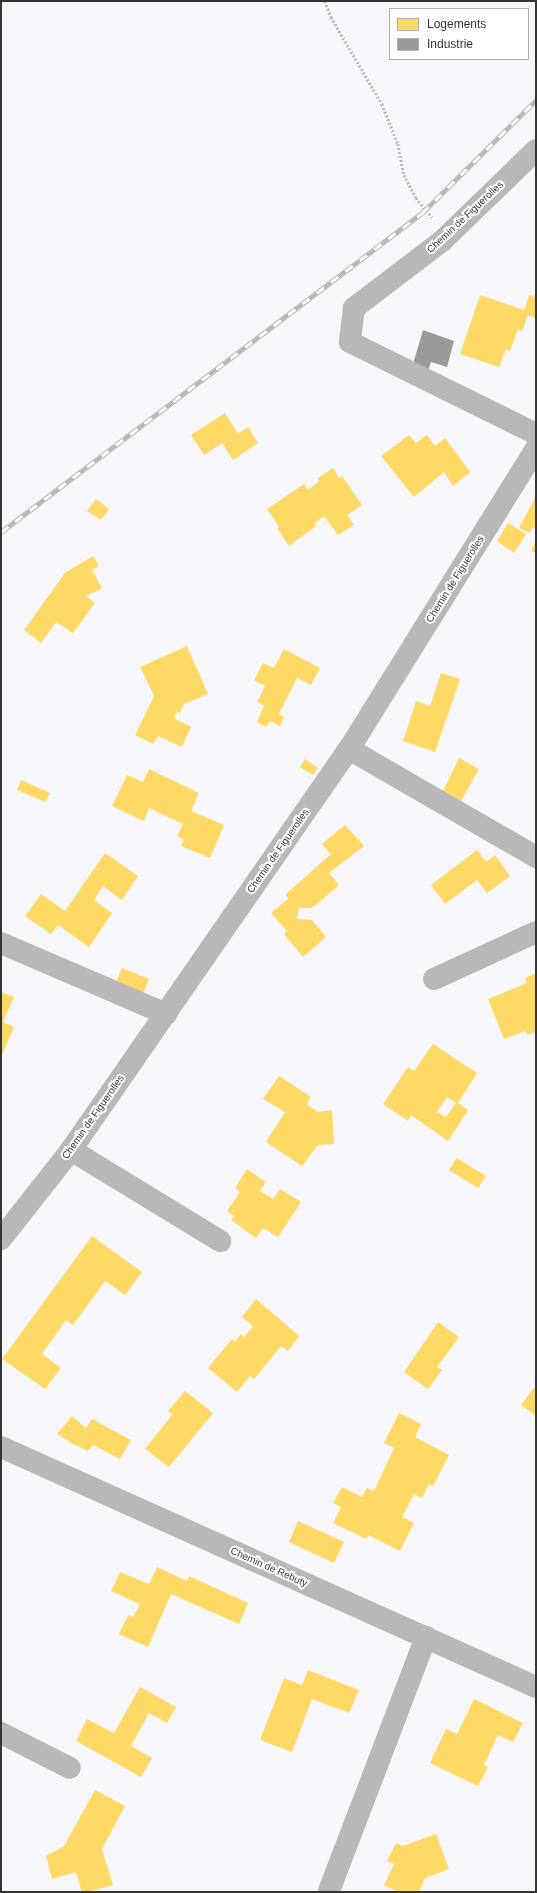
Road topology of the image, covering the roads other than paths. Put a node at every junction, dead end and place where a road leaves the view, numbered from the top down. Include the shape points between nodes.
1 (536, 150) edge
2 (536, 434) edge
3 (536, 449) edge
4 (349, 749) junction
5 (536, 857) edge
6 (536, 932) edge
7 (1, 944) edge
8 (434, 979) dead end
9 (166, 1014) junction
10 (71, 1150) junction
11 (1, 1239) edge
12 (220, 1241) dead end
13 (1, 1447) edge
14 (426, 1637) junction
15 (536, 1687) edge
16 (1, 1733) edge
17 (70, 1768) dead end
18 (328, 1891) dead end

1 - 2 street, Chemin de Figuerolles via 448,236 354,308 350,342
3 - 4 street, Chemin de Figuerolles
4 - 5 street
4 - 9 street, Chemin de Figuerolles
6 - 8 street
7 - 9 street
9 - 10 street, Chemin de Figuerolles
10 - 11 street, Chemin de Figuerolles
10 - 12 street
13 - 14 street, Chemin de Rebuty
14 - 15 street, Chemin de Rebuty
14 - 18 street
16 - 17 street

